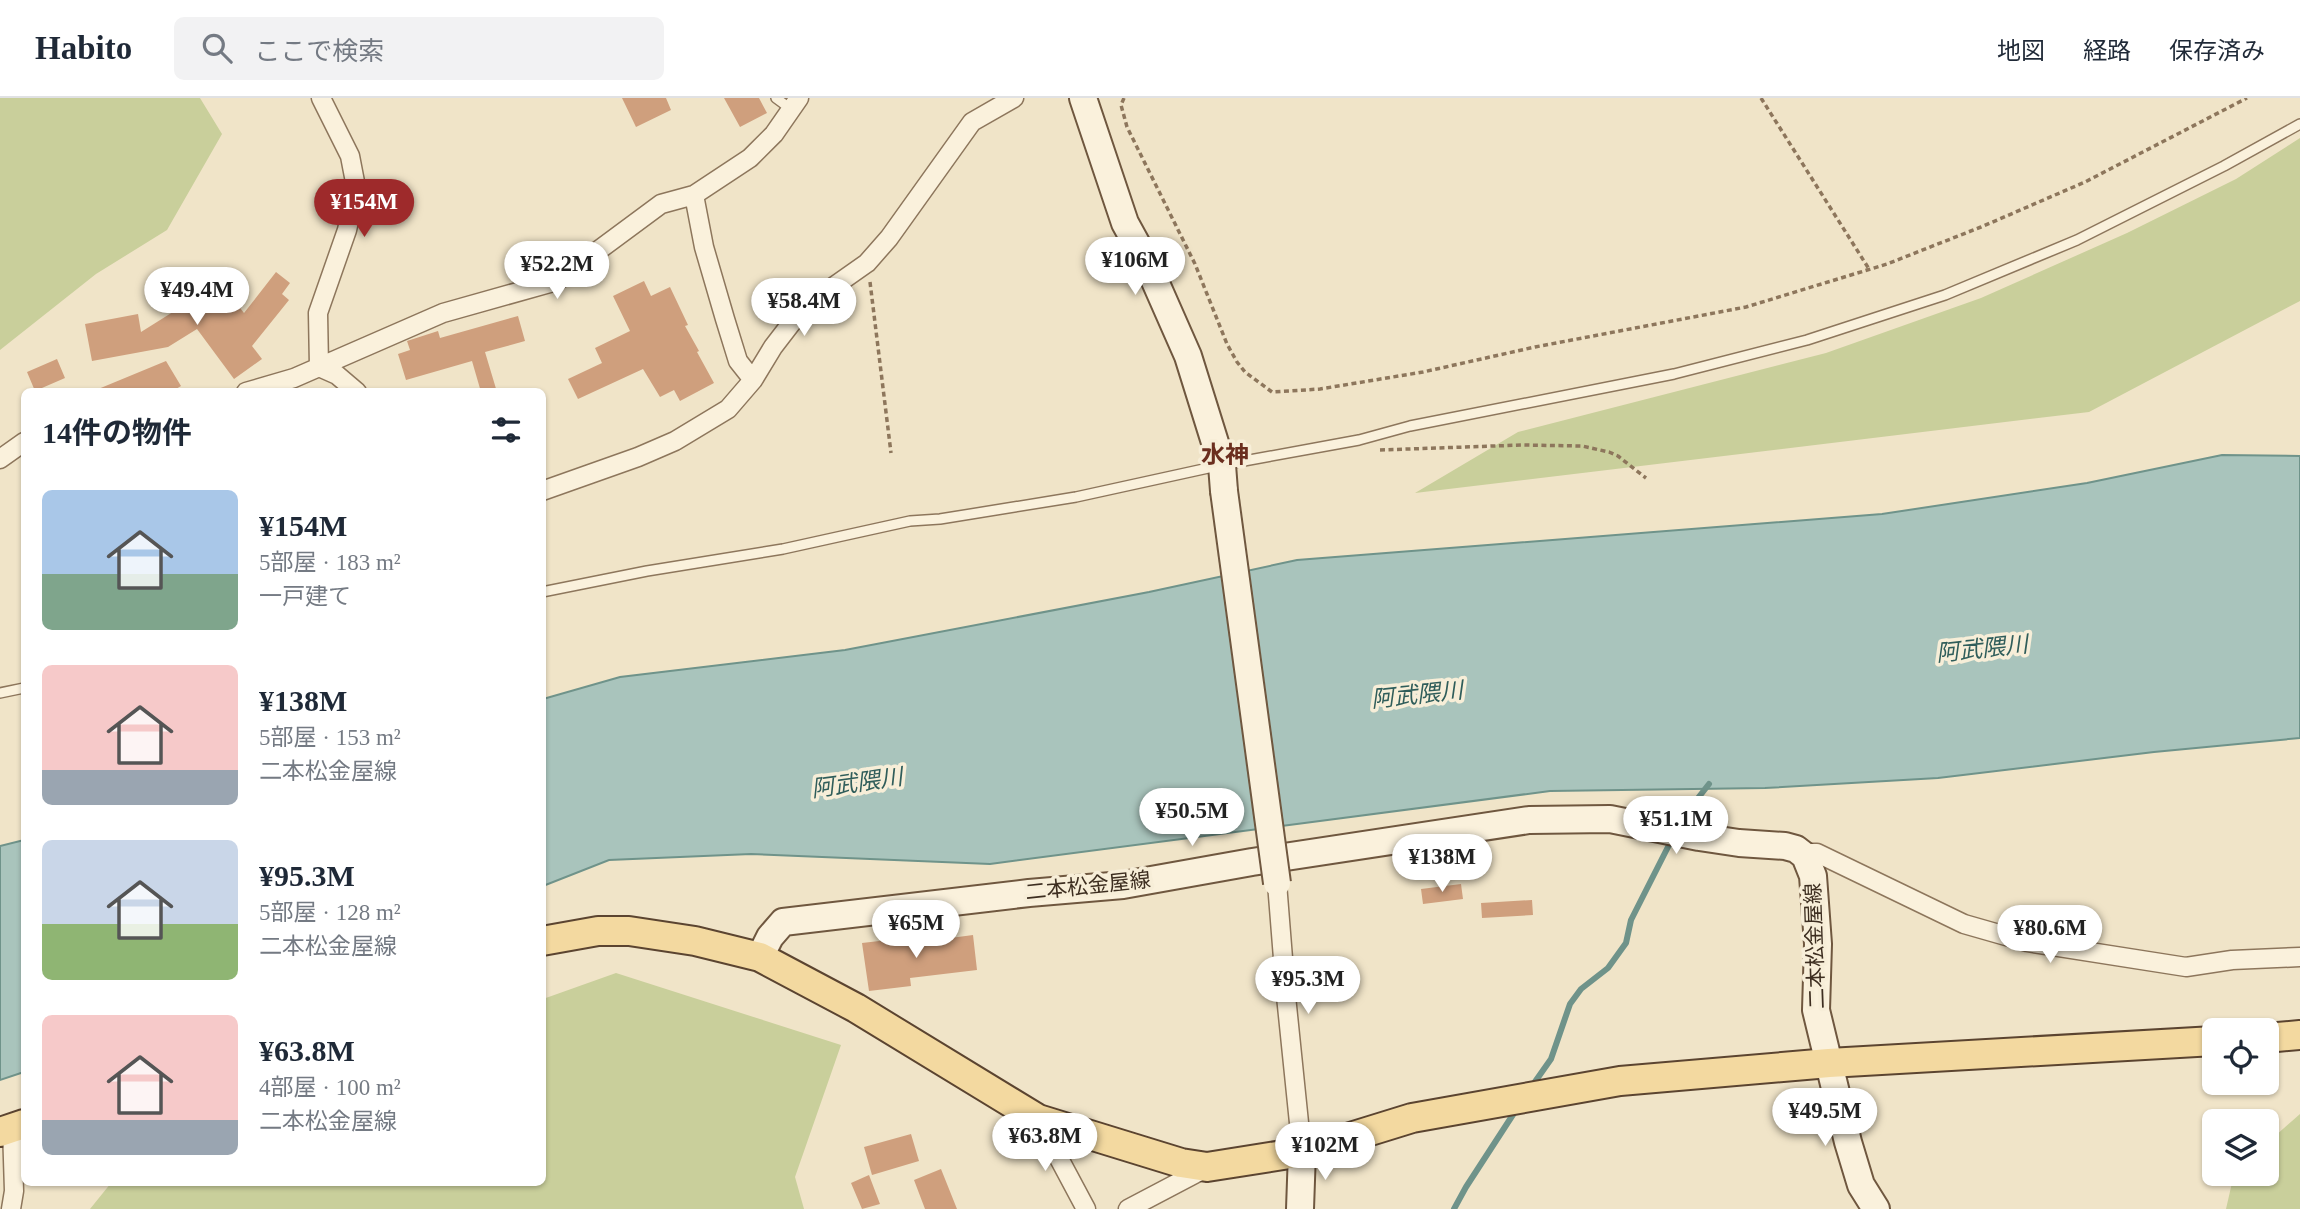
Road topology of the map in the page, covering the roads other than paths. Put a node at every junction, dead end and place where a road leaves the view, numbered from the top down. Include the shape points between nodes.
1 (321, 98) edge
2 (776, 98) edge
3 (1014, 98) edge
4 (1083, 98) edge
5 (795, 103) edge
6 (2300, 124) edge
7 (694, 195) junction
8 (319, 367) junction
9 (753, 380) junction
10 (259, 388) edge
11 (352, 388) edge
12 (21, 444) edge
13 (0, 458) edge
14 (1222, 464) junction
15 (546, 489) edge
16 (546, 591) edge
17 (21, 689) edge
18 (0, 693) edge
19 (1805, 856) junction
20 (1277, 883) joint
21 (546, 941) edge
22 (760, 957) junction
23 (2300, 957) edge
24 (2300, 1035) edge
25 (2279, 1037) edge
26 (2202, 1042) edge
27 (1829, 1063) junction
28 (1038, 1119) junction
29 (12, 1128) edge
30 (1302, 1152) junction
31 (1207, 1167) junction
32 (11, 1209) edge
33 (1086, 1209) edge
34 (1128, 1209) edge
35 (1300, 1209) edge
36 (1876, 1209) edge

1 - 8 street via 350,156 355,182 347,230 318,313
2 - 5 lane
3 - 9 street via 972,122 867,262 803,308
4 - 14 street via 1125,223 1188,356
5 - 7 street via 775,134 750,158
6 - 14 lane via 2077,240 1945,295 1807,340 1674,374
7 - 8 street via 661,204 557,281 443,313
7 - 9 street via 704,247 738,361
8 - 10 street
8 - 11 street
9 - 15 street via 728,409 675,441
12 - 13 street
14 - 16 lane via 1076,496 910,521
14 - 20 street, bridge
17 - 18 lane
19 - 22 street, 二本松金屋線 via 1785,846 1699,837 1610,819 1529,820 1123,885 783,922
19 - 23 street via 1817,853 1964,924 2027,942 2186,967
19 - 27 street, 二本松金屋線 via 1816,895 1815,1010
20 - 30 street
21 - 22 main road via 598,931 629,931
22 - 28 main road
24 - 25 main road
26 - 27 main road
27 - 30 main road via 1620,1081 1412,1118
27 - 36 street, 二本松金屋線 via 1861,1185
28 - 31 main road
28 - 33 street
29 - 32 street
30 - 31 main road
30 - 35 street
31 - 34 street

